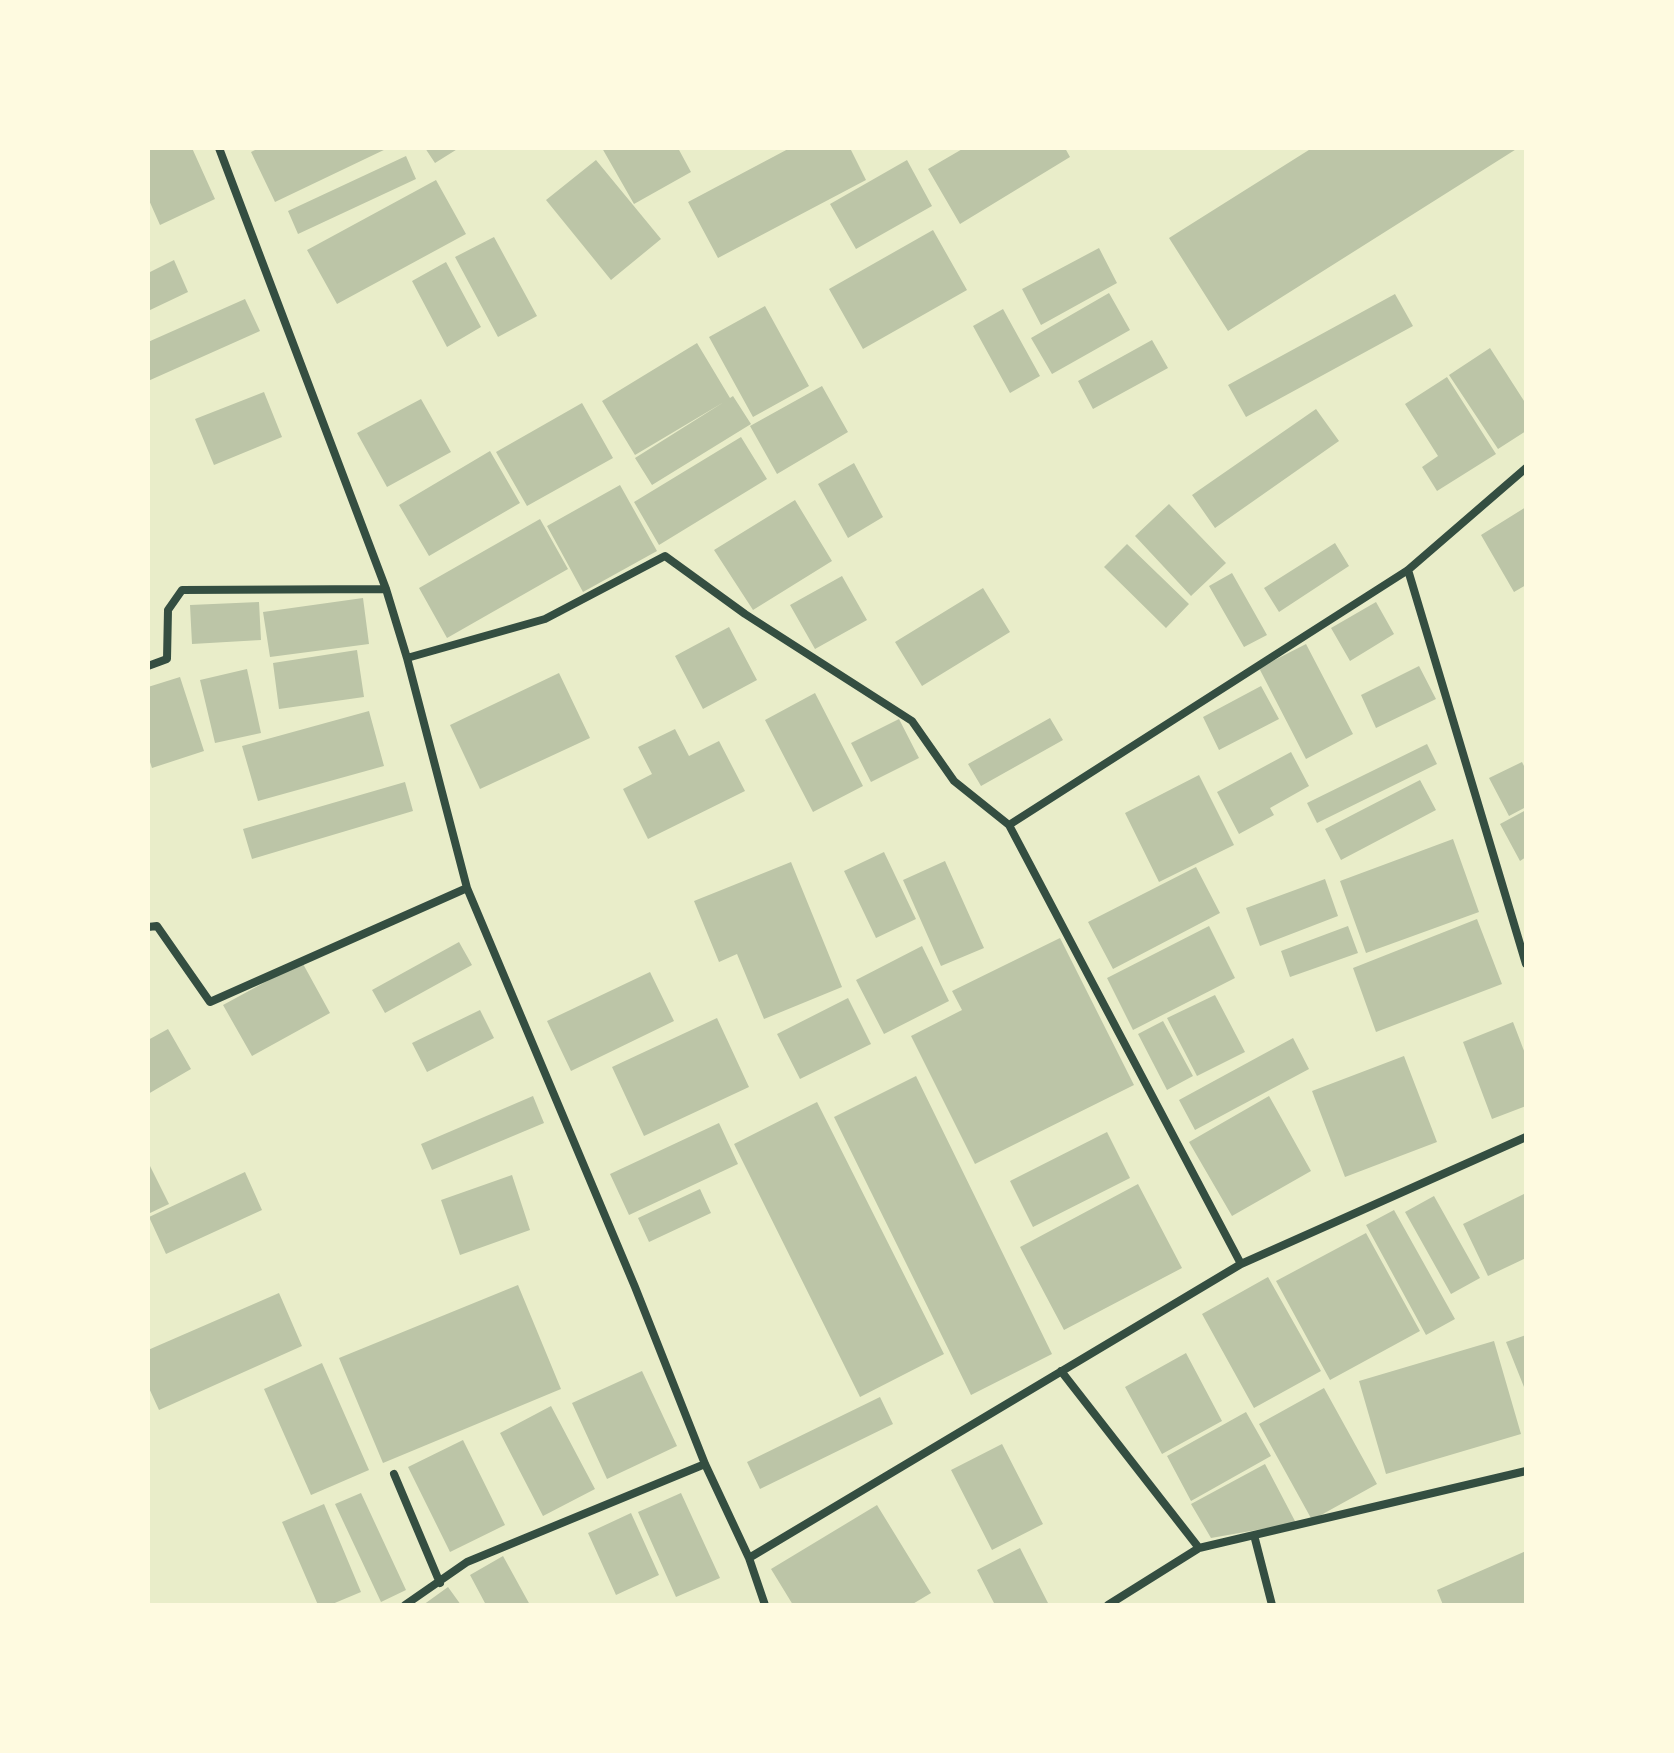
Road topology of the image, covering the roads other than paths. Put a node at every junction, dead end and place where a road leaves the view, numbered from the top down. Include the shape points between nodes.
1 (219, 148) edge
2 (1526, 468) edge
3 (1408, 570) junction
4 (386, 589) junction
5 (407, 658) junction
6 (148, 666) edge
7 (1009, 825) junction
8 (467, 888) junction
9 (148, 927) edge
10 (1526, 964) edge
11 (1526, 1137) edge
12 (1241, 1264) junction
13 (1061, 1371) junction
14 (705, 1464) junction
15 (1526, 1471) edge
16 (394, 1474) dead end
17 (1254, 1535) junction
18 (1199, 1548) junction
19 (749, 1558) junction
20 (440, 1583) junction
21 (405, 1605) edge
22 (765, 1605) edge
23 (1108, 1605) edge
24 (1272, 1605) edge

1 - 4 street
2 - 3 street
3 - 7 street
3 - 10 street
4 - 5 street
4 - 6 street via 182,590 168,610 167,659
5 - 7 street via 545,619 665,556 912,721 954,781
5 - 8 street
7 - 12 street
8 - 9 street via 210,1002 157,926
8 - 14 street
11 - 12 street
12 - 13 street
13 - 18 street
13 - 19 street
14 - 19 street
14 - 20 street via 467,1562
15 - 17 street
16 - 20 street
17 - 18 street
17 - 24 street
18 - 23 street
19 - 22 street
20 - 21 street

